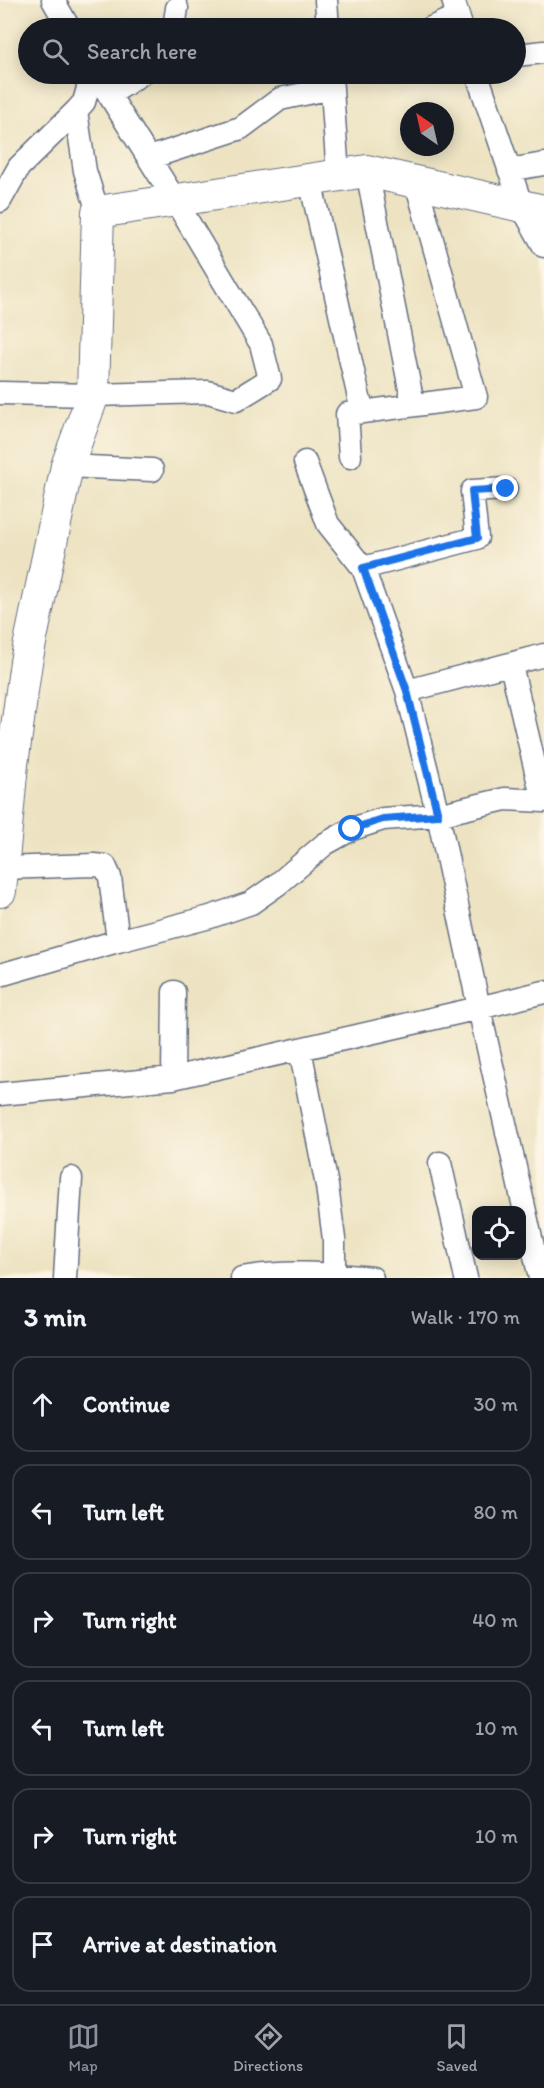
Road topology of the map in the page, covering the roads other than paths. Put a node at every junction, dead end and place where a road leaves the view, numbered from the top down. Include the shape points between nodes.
1 (53, 0) edge
2 (326, 0) edge
3 (63, 18) edge
4 (327, 18) edge
5 (544, 52) edge
6 (526, 54) edge
7 (90, 84) edge
8 (101, 84) edge
9 (126, 84) edge
10 (323, 84) edge
11 (332, 84) edge
12 (480, 84) edge
13 (109, 95) junction
14 (76, 111) junction
15 (149, 158) junction
16 (544, 164) edge
17 (509, 170) junction
18 (338, 176) junction
19 (416, 182) junction
20 (175, 200) junction
21 (0, 201) edge
22 (533, 209) edge
23 (98, 212) junction
24 (544, 246) edge
25 (0, 393) edge
26 (93, 395) junction
27 (413, 404) junction
28 (362, 411) junction
29 (350, 457) dead end
30 (305, 462) dead end
31 (67, 466) junction
32 (152, 470) dead end
33 (506, 489) dead end
34 (363, 568) junction
35 (544, 655) edge
36 (512, 665) junction
37 (407, 691) junction
38 (544, 801) edge
39 (438, 815) junction
40 (1, 880) edge
41 (118, 941) junction
42 (0, 975) edge
43 (174, 992) dead end
44 (544, 992) edge
45 (479, 1008) junction
46 (300, 1049) junction
47 (173, 1078) junction
48 (0, 1094) edge
49 (440, 1163) dead end
50 (71, 1178) dead end
51 (334, 1276) edge
52 (65, 1278) edge
53 (242, 1278) edge
54 (372, 1278) edge
55 (466, 1278) edge
56 (540, 1278) edge

1 - 3 street
2 - 4 street
5 - 6 street
7 - 14 street
8 - 13 street
9 - 13 street
10 - 15 street via 280,99 241,128
11 - 18 street
12 - 17 street
13 - 15 street
14 - 21 street via 19,167
14 - 23 street via 85,171
15 - 20 street
16 - 17 street
17 - 22 street
18 - 19 street
18 - 20 street
18 - 27 street
18 - 28 street
19 - 22 street
19 - 27 street via 476,397
20 - 23 street
20 - 26 street via 261,344 270,379 236,400 208,392
22 - 24 street
23 - 26 street
25 - 26 street
26 - 31 street
27 - 28 street
28 - 29 street via 347,414
30 - 34 street via 328,524
31 - 32 street
31 - 40 street via 26,662
33 - 34 street via 472,491 477,538
34 - 37 street
35 - 36 street
36 - 37 street
36 - 38 street
37 - 39 street
38 - 39 street via 505,799
39 - 41 street via 383,819 352,829 326,844 251,903
39 - 45 street
40 - 41 street via 105,866 110,877
41 - 42 street
43 - 47 street
44 - 45 street
45 - 46 street
45 - 56 street
46 - 47 street
46 - 51 street via 327,1186
47 - 48 street
49 - 55 street
50 - 52 street
51 - 53 street
51 - 54 street

